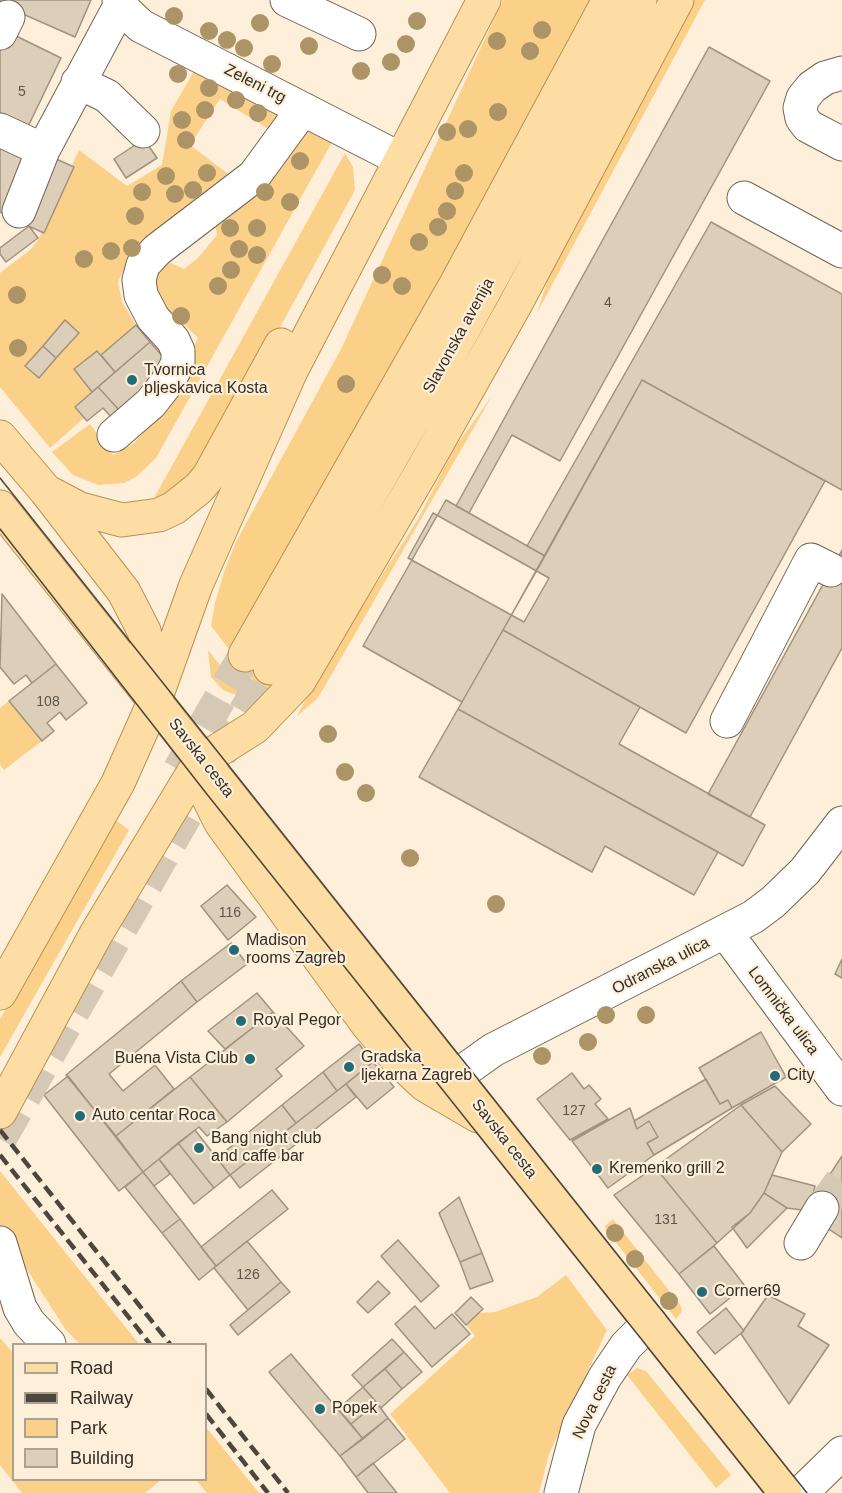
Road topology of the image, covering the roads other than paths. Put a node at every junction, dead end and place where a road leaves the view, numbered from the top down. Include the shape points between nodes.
1 (287, 0) edge
2 (484, 0) edge
3 (609, 0) edge
4 (640, 0) edge
5 (678, 0) edge
6 (119, 3) edge
7 (358, 34) dead end
8 (842, 73) edge
9 (78, 82) junction
10 (303, 109) junction
11 (0, 130) edge
12 (143, 130) dead end
13 (842, 144) edge
14 (43, 150) junction
15 (400, 159) junction
16 (744, 198) dead end
17 (375, 207) junction
18 (8, 223) edge
19 (842, 251) edge
20 (114, 435) dead end
21 (0, 437) edge
22 (46, 491) junction
23 (0, 507) edge
24 (831, 570) dead end
25 (155, 700) junction
26 (727, 721) dead end
27 (203, 760) junction
28 (842, 823) edge
29 (726, 933) junction
30 (0, 993) edge
31 (455, 1077) junction
32 (842, 1089) edge
33 (0, 1112) edge
34 (493, 1124) junction
35 (822, 1208) tunnel mouth
36 (801, 1243) dead end
37 (0, 1244) edge
38 (650, 1322) junction
39 (48, 1343) edge
40 (842, 1453) edge
41 (561, 1493) edge
42 (785, 1493) edge
43 (801, 1493) edge

1 - 7 street
2 - 15 main road
3 - 4 main road, Slavonska avenija via 258,661 431,388
5 - 27 main road via 515,305 299,681 255,728
6 - 9 street
6 - 10 street, Zeleni trg via 141,26
8 - 13 street via 812,87 800,108 808,126
9 - 12 street via 107,96
9 - 14 street
10 - 15 street, Zeleni trg
10 - 20 street via 254,176 143,265 141,295 153,318 173,340 178,363 151,403
11 - 14 street
14 - 18 street
15 - 17 main road
16 - 19 street
17 - 22 main road via 345,231 332,248 209,476 189,497 159,515 122,520 80,509
17 - 25 main road via 271,415 196,585
21 - 22 main road
22 - 25 main road via 138,615 155,673
23 - 25 main road, Savska cesta
24 - 26 street via 811,560
25 - 27 main road, Savska cesta
25 - 30 main road via 109,800
27 - 31 main road, Savska cesta
27 - 33 main road via 96,934
27 - 34 main road via 206,793 220,823 368,1025 424,1085
28 - 29 street, Odranska ulica via 805,871 773,902
29 - 31 street, Odranska ulica via 493,1050
29 - 32 street, Lomnička ulica
31 - 34 main road, Savska cesta
34 - 38 main road, Savska cesta
35 - 36 street
37 - 39 street via 20,1308
38 - 41 street, Nova cesta via 626,1346 604,1377 579,1425
38 - 42 main road, Savska cesta
40 - 43 street

